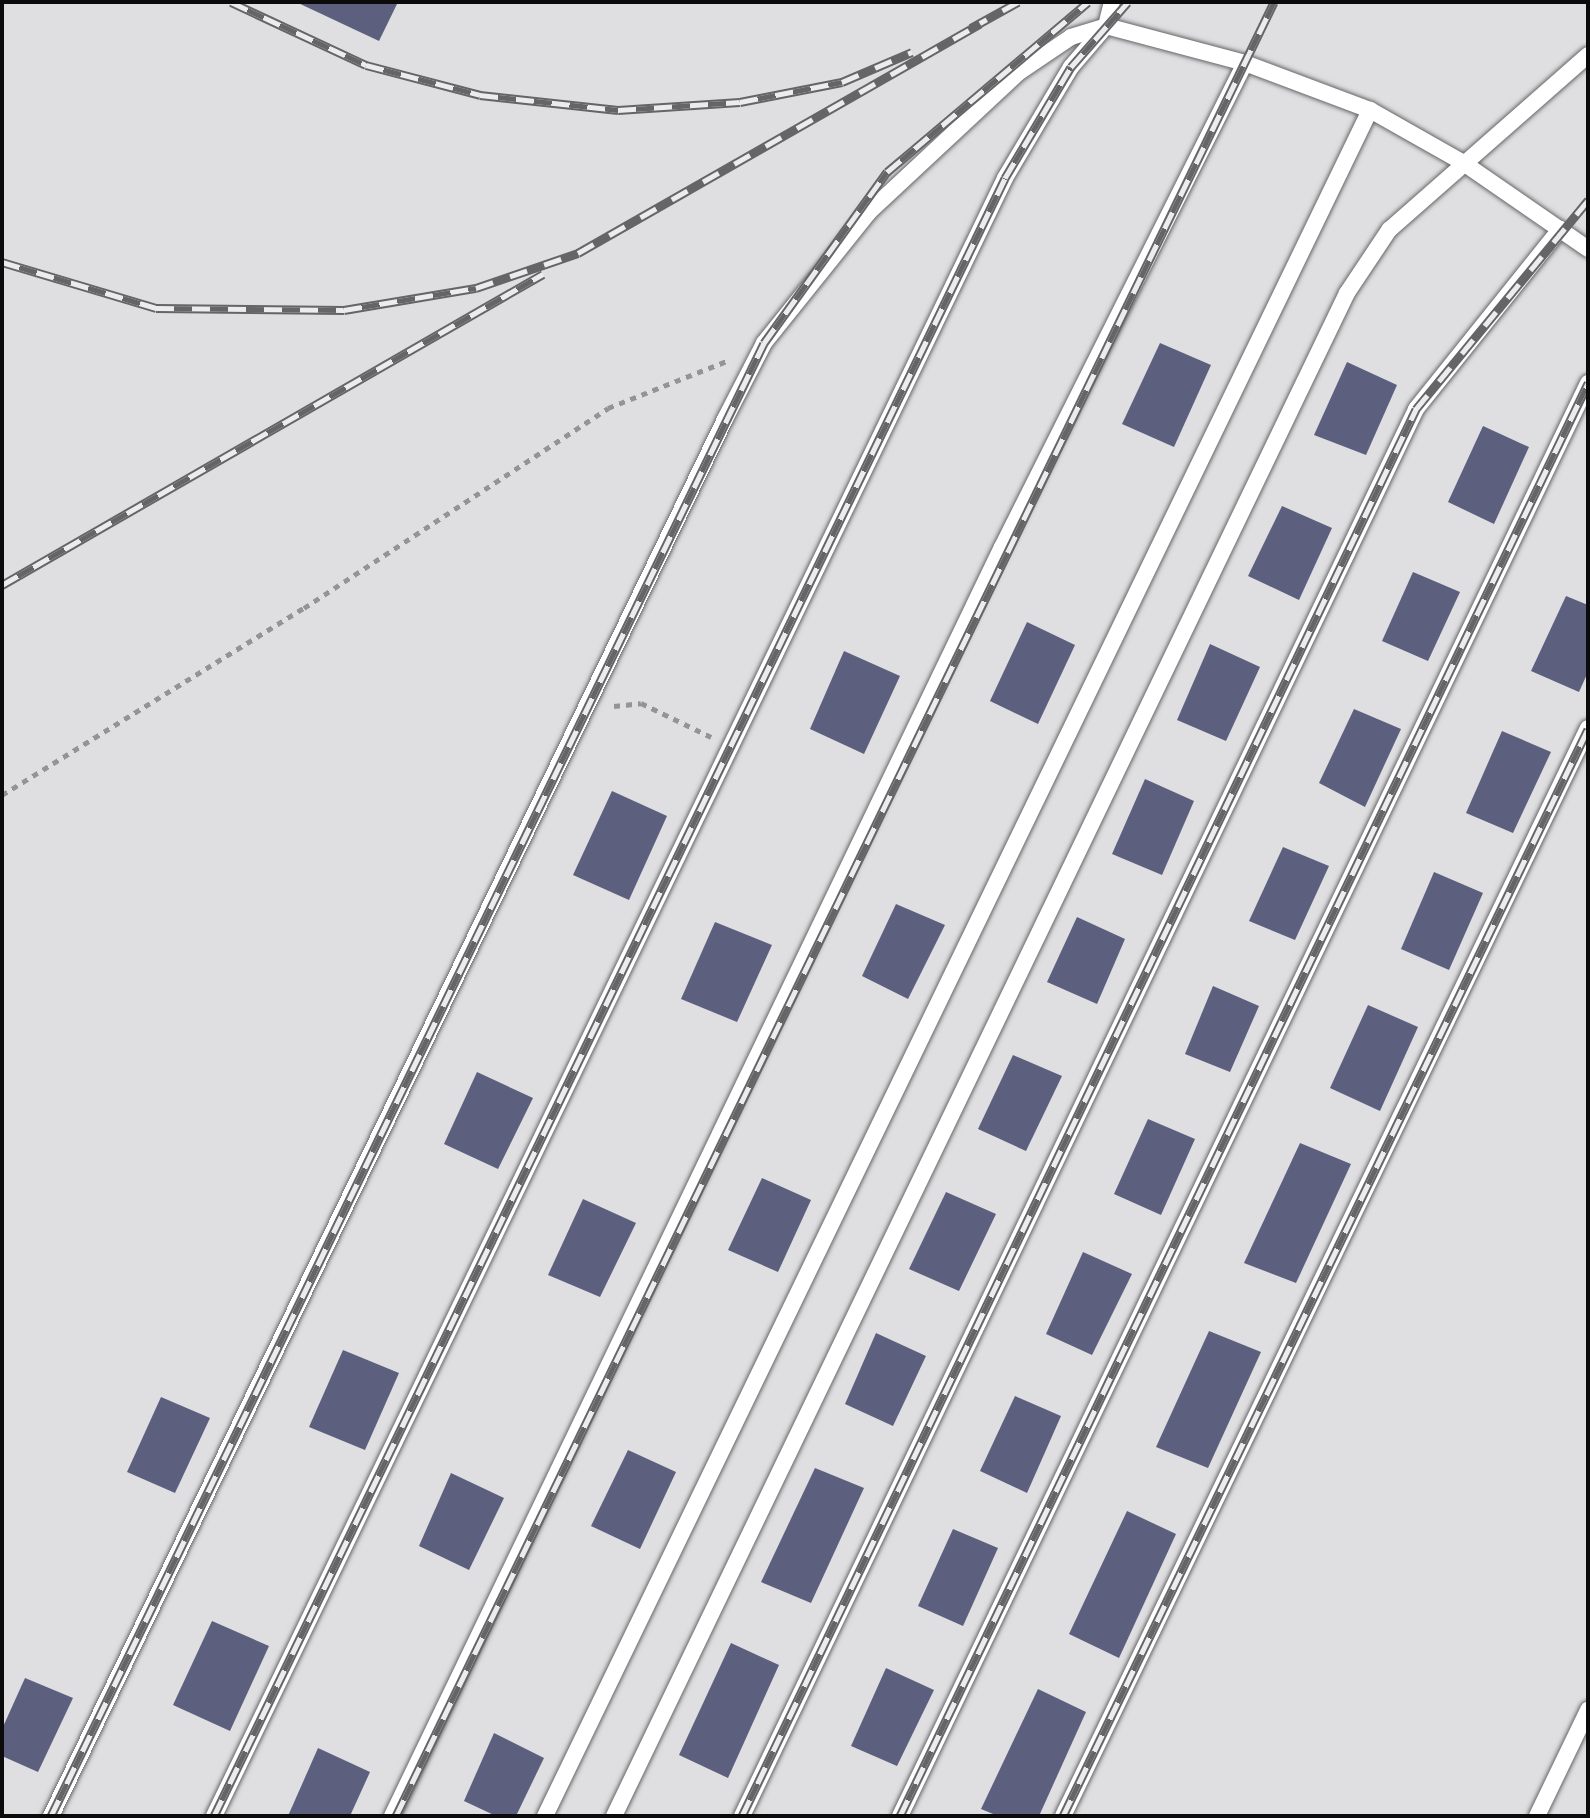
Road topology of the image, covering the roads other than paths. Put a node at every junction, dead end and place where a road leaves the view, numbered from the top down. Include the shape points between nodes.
1 (1112, 2) edge
2 (1106, 26) junction
3 (1588, 55) edge
4 (1245, 63) junction
5 (1370, 110) junction
6 (1462, 162) junction
7 (1560, 229) junction
8 (1588, 249) edge
9 (1588, 383) edge
10 (1588, 728) edge
11 (1588, 1710) edge
12 (51, 1816) edge
13 (214, 1816) edge
14 (392, 1816) edge
15 (545, 1816) edge
16 (614, 1816) edge
17 (742, 1816) edge
18 (900, 1816) edge
19 (1063, 1816) edge
20 (1537, 1816) edge

1 - 2 lane
2 - 4 lane
2 - 12 lane via 1071,37 1006,84 869,212 764,343
2 - 13 lane via 1071,67 1005,178
3 - 6 lane
4 - 5 lane
4 - 14 lane via 1002,547
5 - 6 lane
5 - 15 lane
6 - 7 lane
6 - 16 lane via 1389,230 1347,293
7 - 8 lane
7 - 17 lane via 1416,409
9 - 18 lane
10 - 19 lane
11 - 20 lane

